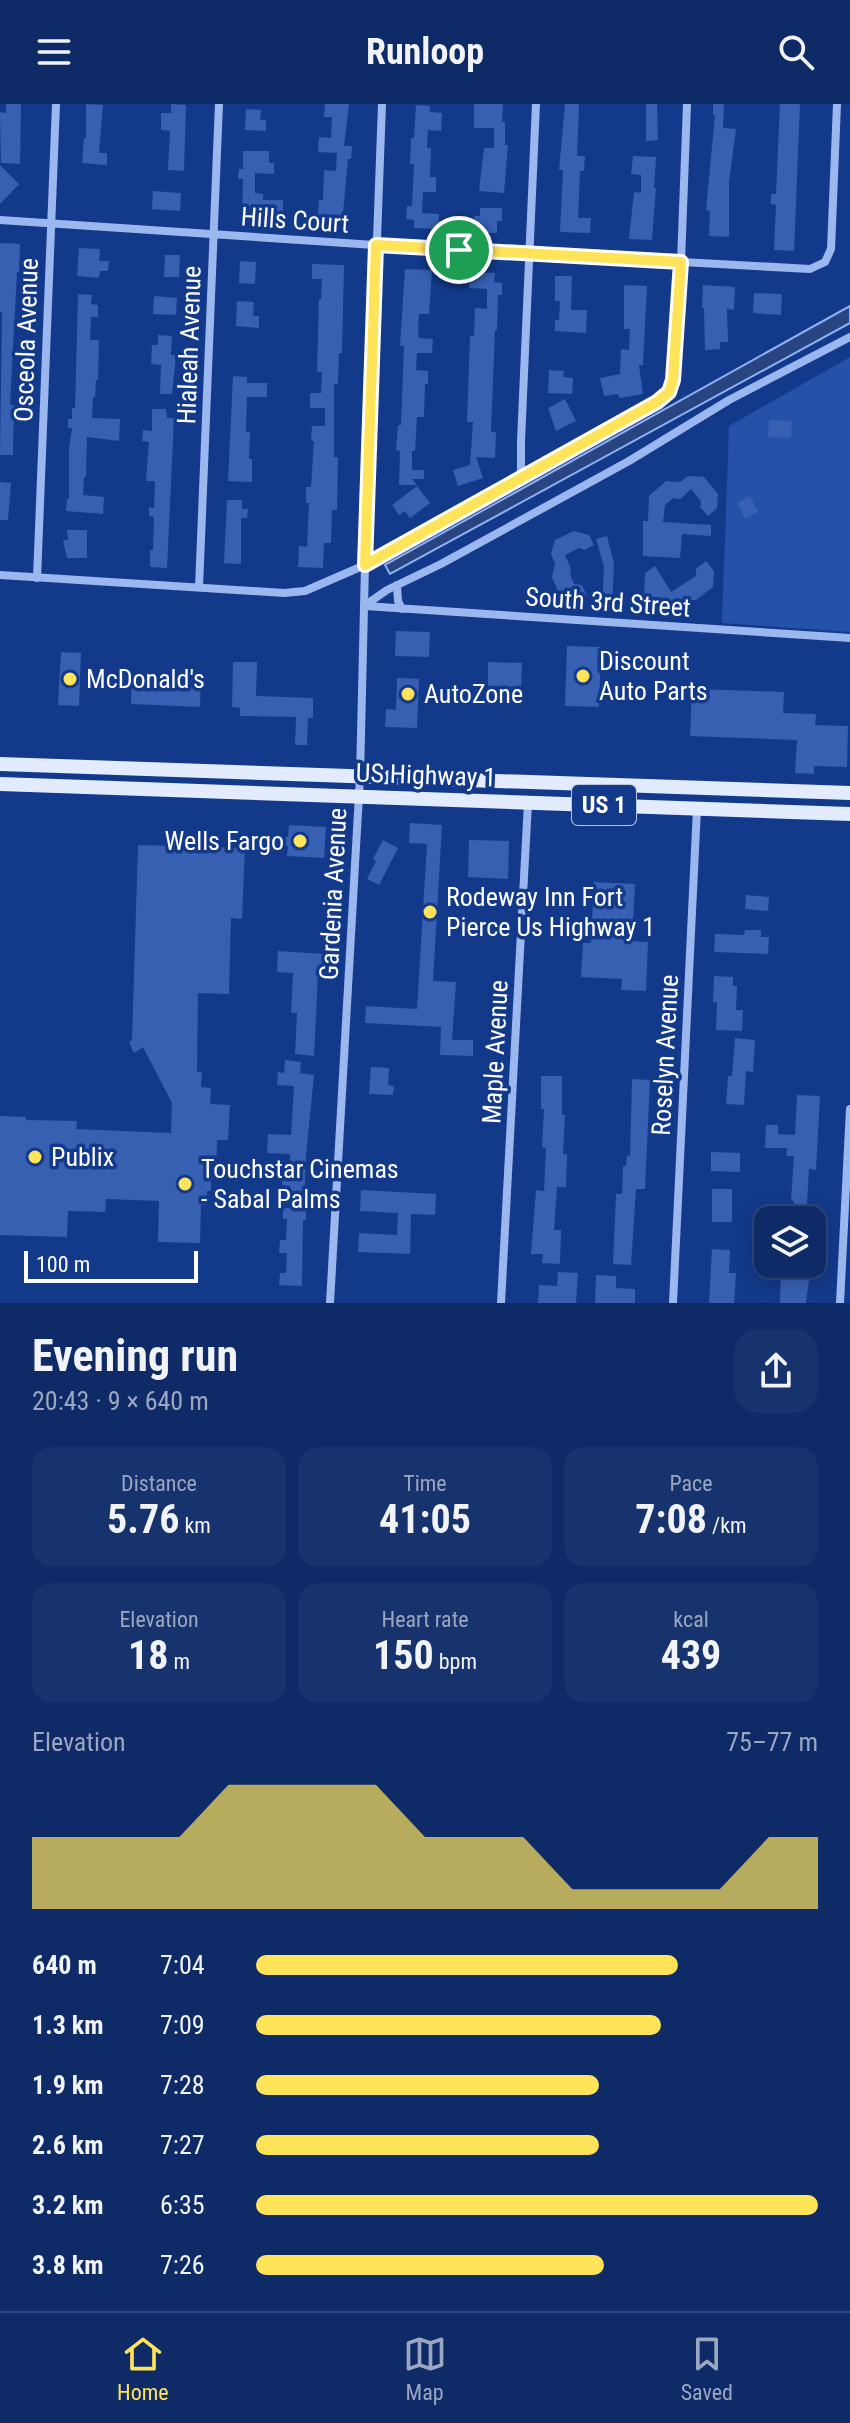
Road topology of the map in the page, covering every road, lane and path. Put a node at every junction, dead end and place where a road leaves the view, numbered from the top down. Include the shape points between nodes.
1 (56, 104) edge
2 (219, 104) edge
3 (382, 104) edge
4 (536, 104) edge
5 (687, 104) edge
6 (837, 104) edge
7 (0, 220) edge
8 (51, 223) junction
9 (214, 234) junction
10 (376, 245) junction
11 (528, 254) junction
12 (681, 262) junction
13 (850, 337) edge
14 (521, 478) junction
15 (365, 565) junction
16 (0, 575) edge
17 (37, 578) junction
18 (397, 585) junction
19 (199, 587) junction
20 (364, 606) junction
21 (402, 609) junction
22 (850, 638) edge
23 (0, 764) edge
24 (97, 767) junction
25 (145, 769) junction
26 (360, 777) junction
27 (0, 784) edge
28 (57, 786) junction
29 (113, 788) junction
30 (850, 793) edge
31 (359, 796) junction
32 (528, 803) junction
33 (697, 809) junction
34 (850, 814) edge
35 (850, 1109) edge
36 (330, 1303) edge
37 (501, 1303) edge
38 (673, 1303) edge
39 (840, 1303) edge

1 - 8 street, Osceola Avenue
2 - 9 street, Hialeah Avenue
3 - 10 street, Gardenia Avenue
4 - 11 street
5 - 12 street
6 - 12 street, Hills Court via 831,249 825,262 810,269
7 - 8 street, Hills Court
8 - 9 street, Hills Court
8 - 17 street, Osceola Avenue
9 - 10 street, Hills Court
9 - 19 street, Hialeah Avenue
10 - 11 street, Hills Court
10 - 15 street, Gardenia Avenue
11 - 12 street, Hills Court
11 - 14 street
12 - 14 street via 669,392
13 - 18 street
14 - 15 street
15 - 19 street via 305,591
15 - 20 street, Gardenia Avenue
16 - 17 street
17 - 19 street
18 - 20 street
18 - 21 street
20 - 21 street, South 3rd Street
20 - 26 street, Gardenia Avenue
21 - 22 street, South 3rd Street
23 - 24 main road, US Highway 1 / US 1
24 - 25 main road, US Highway 1 / US 1
24 - 28 main road
25 - 26 main road, US Highway 1 / US 1
25 - 29 main road via 122,777
26 - 30 main road, US Highway 1 / US 1
26 - 31 street, Gardenia Avenue
27 - 28 main road, US Highway 1 / US 1
28 - 29 main road, US Highway 1 / US 1
29 - 31 main road, US Highway 1 / US 1
31 - 32 main road, US Highway 1 / US 1
31 - 36 street, Gardenia Avenue
32 - 33 main road, US Highway 1 / US 1
32 - 37 street, Maple Avenue
33 - 34 main road, US Highway 1 / US 1
33 - 38 street, Roselyn Avenue
35 - 39 street

